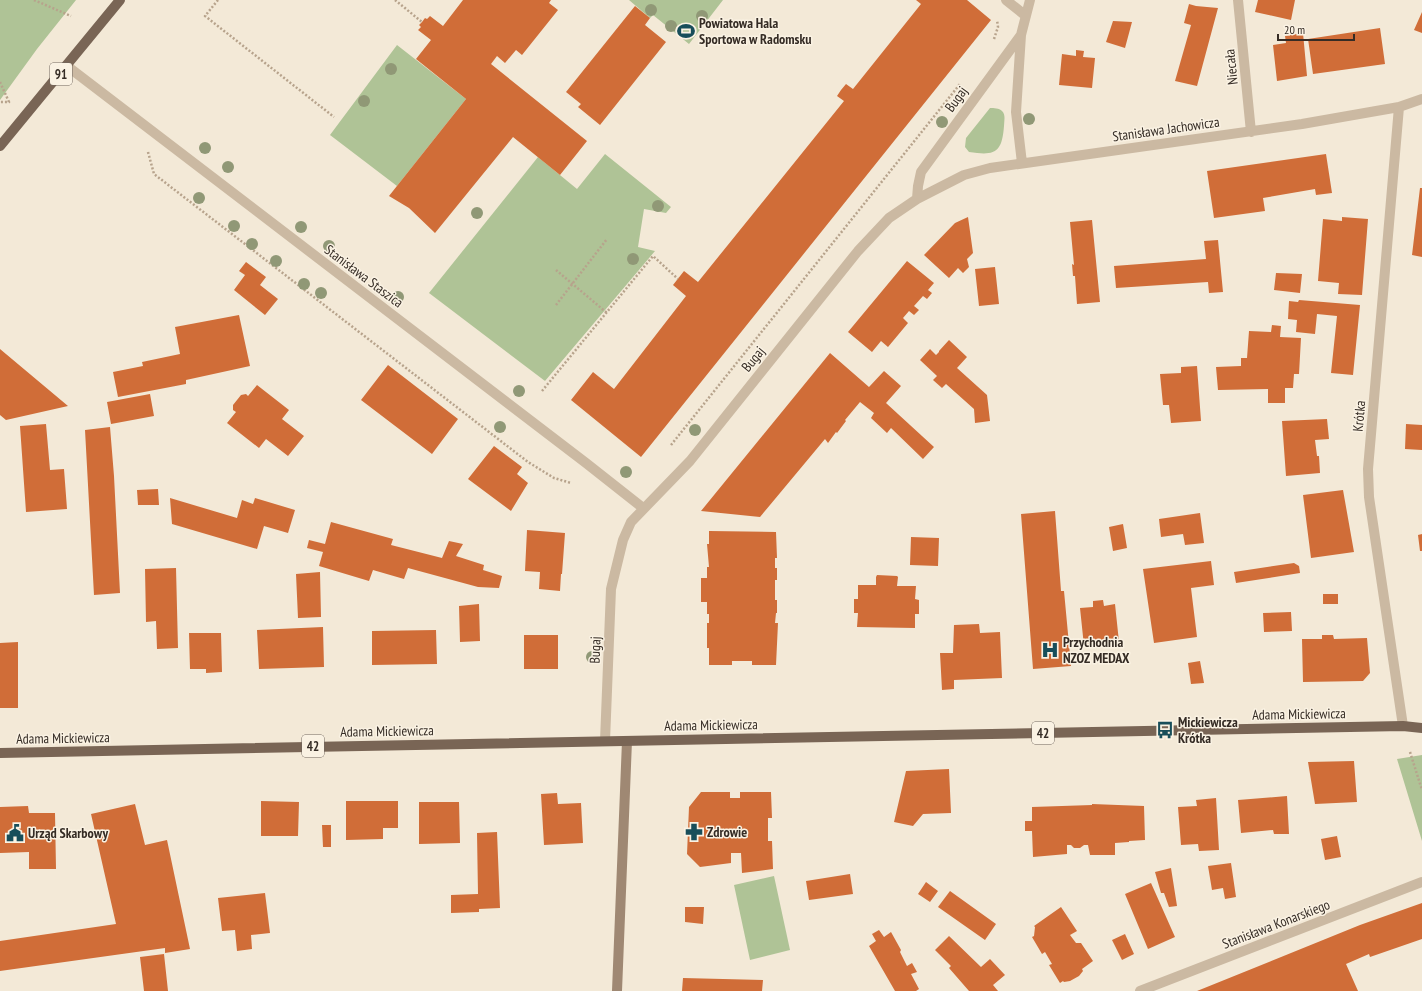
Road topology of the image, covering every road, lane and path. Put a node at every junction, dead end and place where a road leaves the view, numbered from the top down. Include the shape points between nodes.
1 (34, 0) edge
2 (120, 0) edge
3 (218, 0) edge
4 (396, 0) edge
5 (1006, 0) edge
6 (1030, 0) edge
7 (1238, 0) edge
8 (71, 16) dead end
9 (1026, 16) junction
10 (997, 20) dead end
11 (422, 22) dead end
12 (1021, 35) junction
13 (992, 42) dead end
14 (67, 66) junction
15 (965, 79) dead end
16 (0, 82) edge
17 (1422, 99) edge
18 (0, 102) edge
19 (1399, 107) junction
20 (334, 117) dead end
21 (1251, 132) junction
22 (0, 146) edge
23 (148, 152) dead end
24 (1022, 163) junction
25 (917, 198) junction
26 (607, 239) dead end
27 (556, 270) dead end
28 (678, 278) dead end
29 (573, 283) junction
30 (556, 305) dead end
31 (607, 313) junction
32 (542, 391) dead end
33 (671, 445) dead end
34 (571, 483) dead end
35 (643, 508) junction
36 (1403, 726) junction
37 (1422, 728) edge
38 (605, 741) junction
39 (627, 741) junction
40 (1410, 752) dead end
41 (0, 753) edge
42 (1422, 790) edge
43 (1422, 882) edge
44 (617, 991) edge
45 (1140, 991) edge

1 - 8 path
2 - 14 main road, 91
3 - 20 path via 205,16
4 - 11 path
5 - 9 street
6 - 9 street, Bugaj
7 - 21 street, Niecała
9 - 12 street, Bugaj
10 - 13 path via 998,27
12 - 24 street, Bugaj via 1016,112
12 - 25 street, Bugaj via 921,172
14 - 22 main road, 91
14 - 35 street, Stanisława Staszica
15 - 33 path
16 - 18 path via 9,102
17 - 19 street, Stanisława Jachowicza
19 - 21 street, Stanisława Jachowicza
19 - 36 street, Krótka via 1368,469 1369,497
21 - 24 street, Stanisława Jachowicza
23 - 34 path via 154,174 528,462 554,478
24 - 25 street, Stanisława Jachowicza via 964,175
25 - 35 street, Bugaj via 889,218 858,251 690,461
26 - 29 path
27 - 29 path
28 - 31 path via 653,256
29 - 30 path
29 - 31 path
31 - 32 path
35 - 38 street, Bugaj via 631,522 623,540 611,589
36 - 37 main road, Adama Mickiewicza / 42
36 - 39 main road, Adama Mickiewicza / 42
38 - 39 main road, Adama Mickiewicza / 42
38 - 41 main road, Adama Mickiewicza / 42
39 - 44 street
40 - 42 path
43 - 45 street, Stanisława Konarskiego

